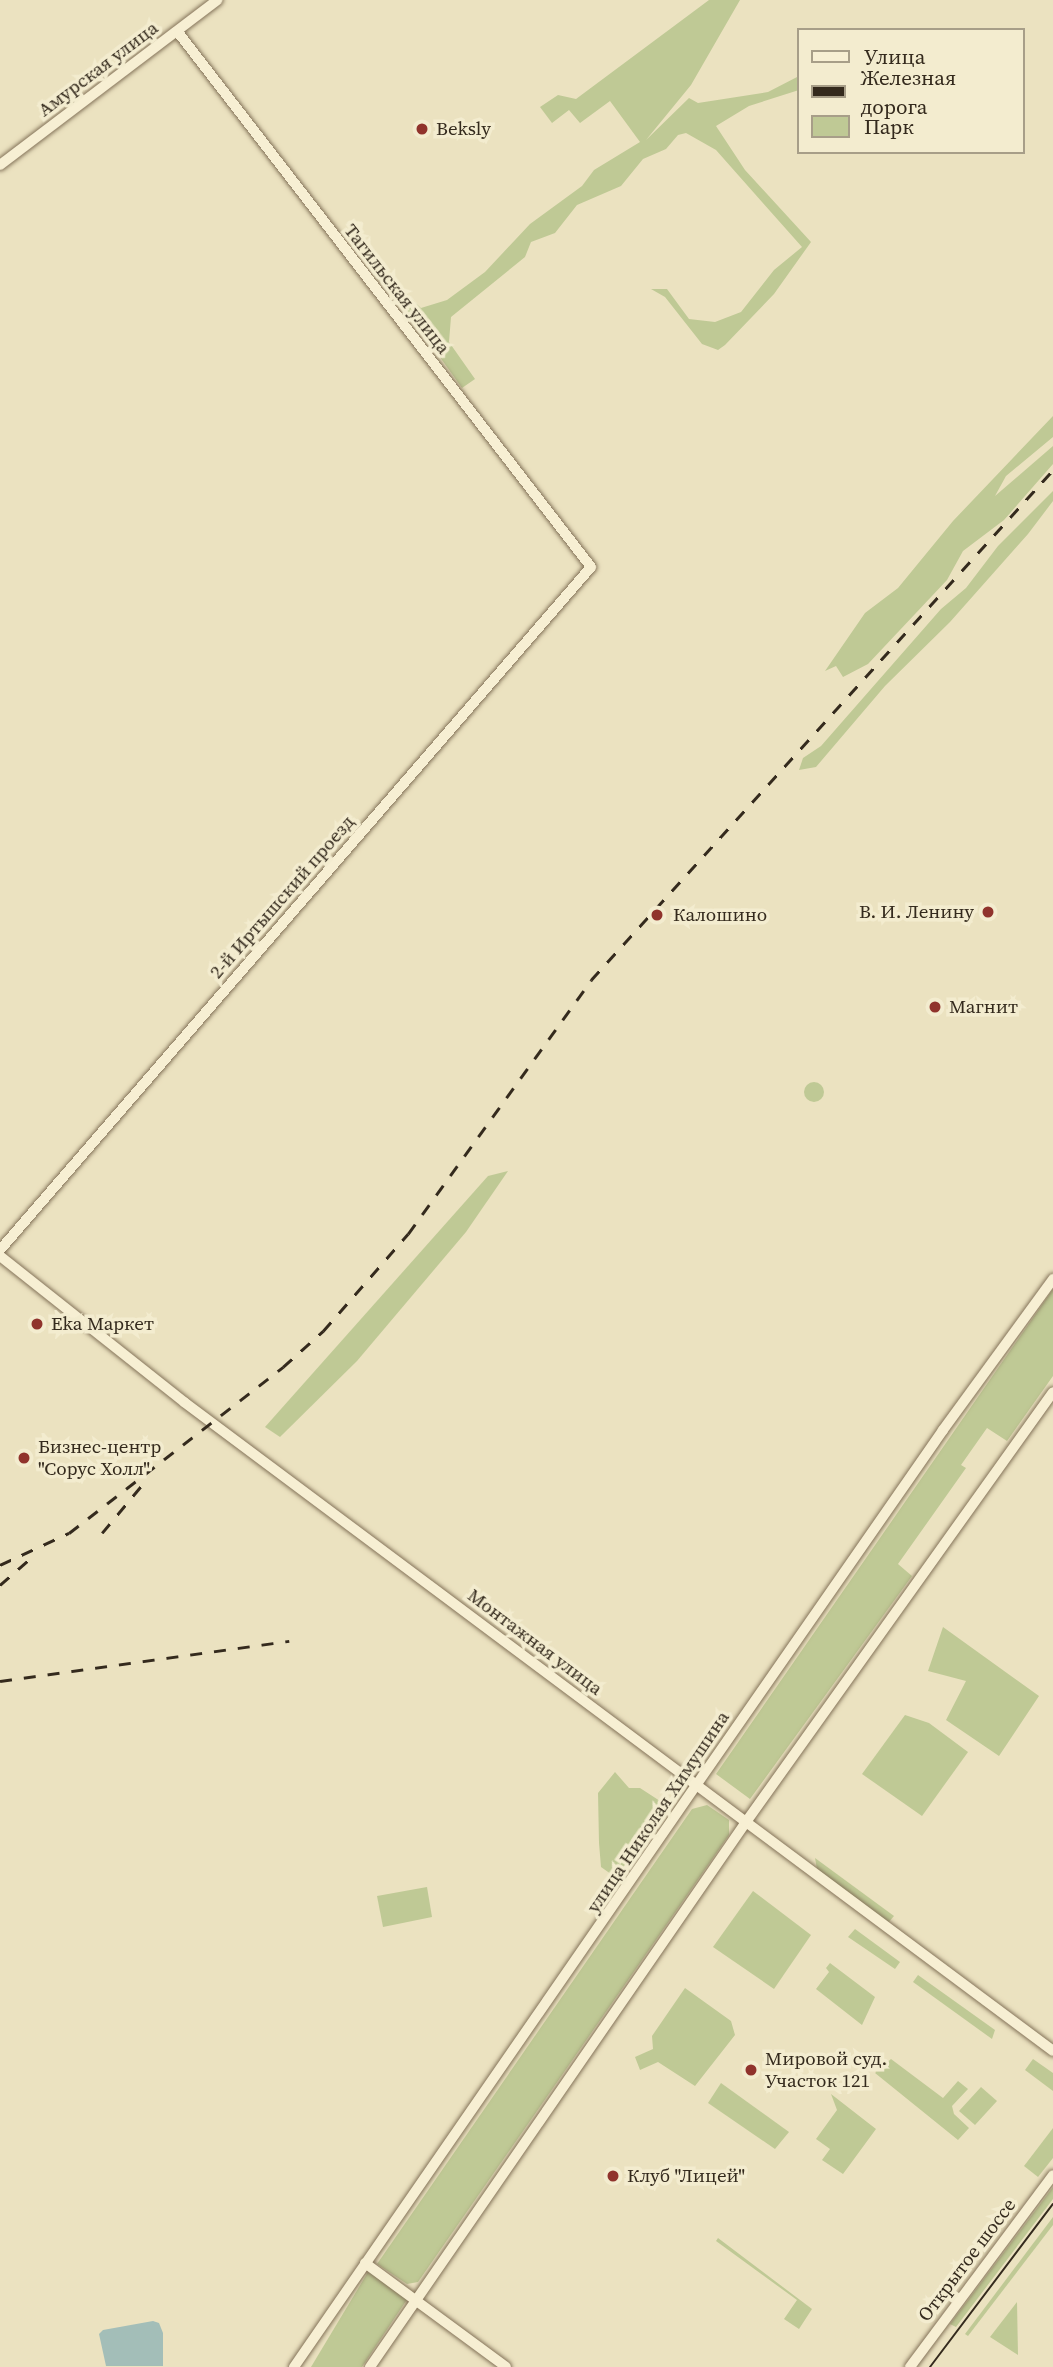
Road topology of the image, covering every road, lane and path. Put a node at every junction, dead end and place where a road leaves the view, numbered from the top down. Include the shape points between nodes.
1 (217, 0) edge
2 (177, 31) junction
3 (0, 165) edge
4 (591, 567) joint
5 (0, 1250) edge
6 (0, 1256) edge
7 (1053, 1279) edge
8 (1053, 1392) edge
9 (697, 1784) junction
10 (746, 1822) junction
11 (1053, 2051) edge
12 (1053, 2175) edge
13 (365, 2263) junction
14 (415, 2298) junction
15 (307, 2350) junction
16 (295, 2367) edge
17 (300, 2367) edge
18 (370, 2367) edge
19 (506, 2367) edge
20 (910, 2367) edge

1 - 2 street, Амурская улица
2 - 3 street, Амурская улица
2 - 4 street, Тагильская улица
4 - 5 street, 2-й Иртышский проезд
6 - 9 main road, Монтажная улица via 195,1410
7 - 9 main road, улица Николая Химушина
8 - 10 main road
9 - 10 main road, Монтажная улица
9 - 13 street, улица Николая Химушина
10 - 11 street, Монтажная улица
10 - 14 street
12 - 20 street, Открытое шоссе
13 - 14 street
13 - 15 street, улица Николая Химушина
14 - 18 street
14 - 19 street
15 - 16 street, улица Николая Химушина
15 - 17 street

